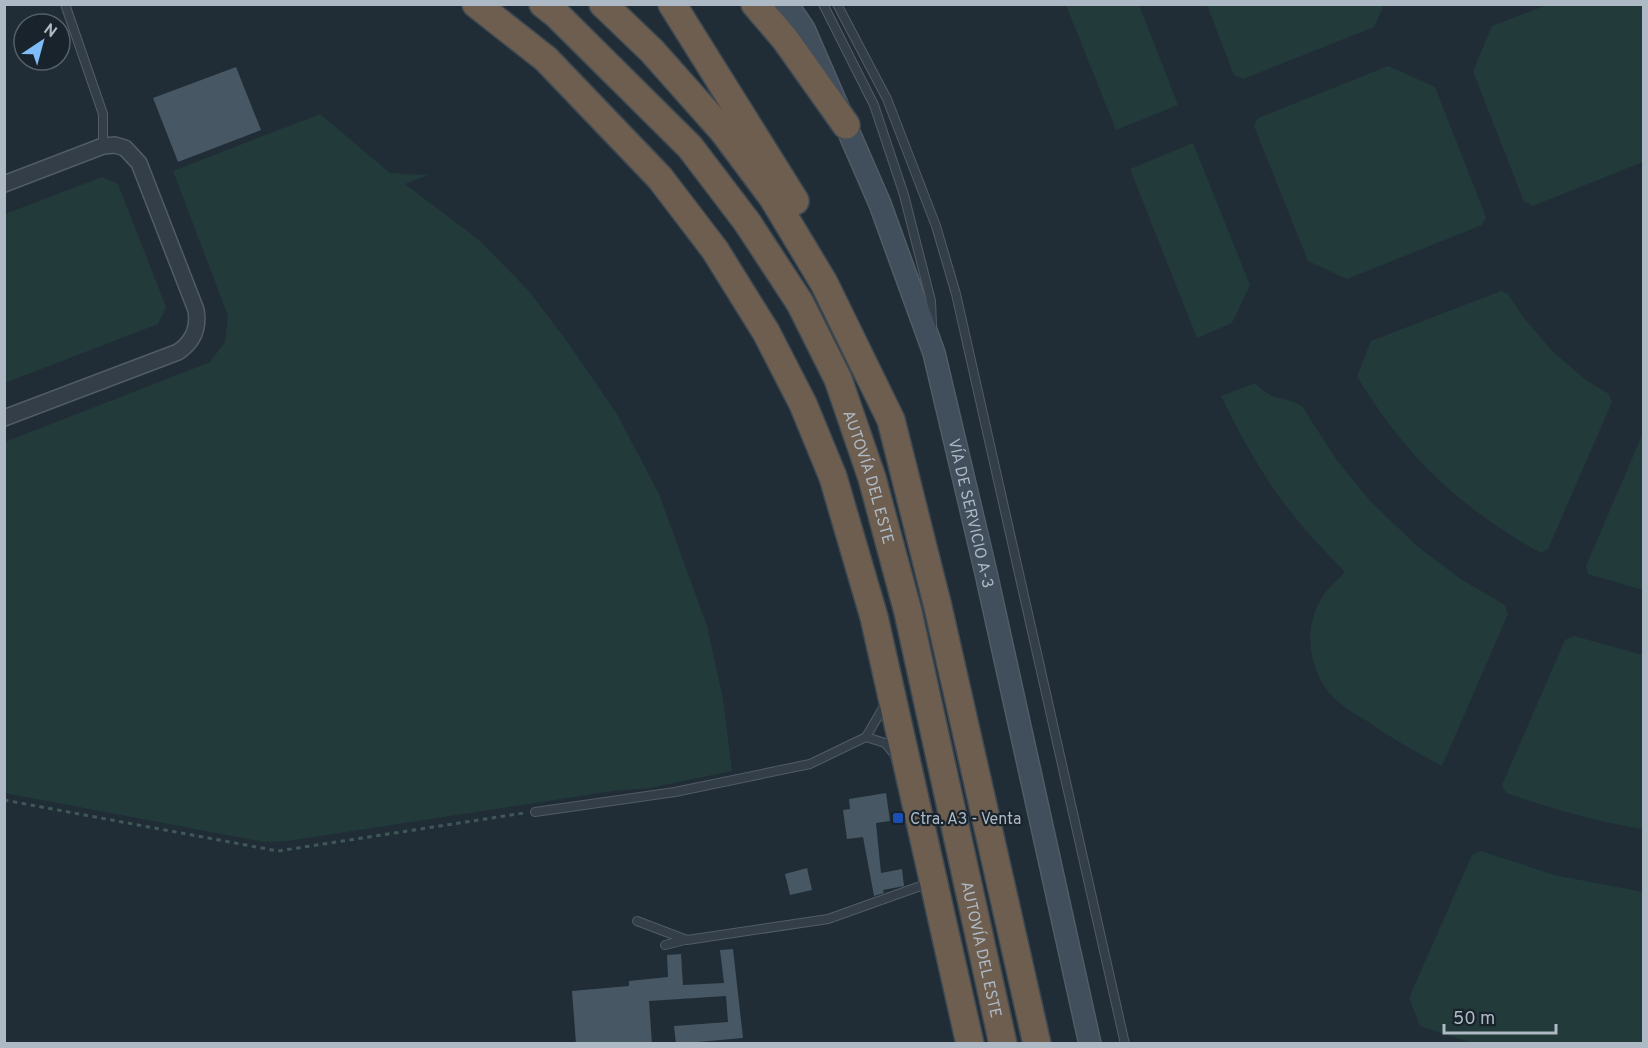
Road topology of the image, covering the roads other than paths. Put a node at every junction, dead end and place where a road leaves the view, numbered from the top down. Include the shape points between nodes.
1 (65, 4) edge
2 (476, 4) edge
3 (543, 4) edge
4 (603, 4) edge
5 (672, 4) edge
6 (755, 4) edge
7 (787, 4) edge
8 (823, 4) edge
9 (837, 4) edge
10 (846, 125) junction
11 (103, 146) junction
12 (4, 184) edge
13 (934, 354) junction
14 (4, 418) edge
15 (891, 420) junction
16 (888, 678) junction
17 (866, 737) junction
18 (909, 774) junction
19 (535, 812) road end
20 (933, 882) junction
21 (637, 921) dead end
22 (687, 940) junction
23 (665, 945) dead end
24 (970, 1044) edge
25 (1003, 1044) edge
26 (1037, 1044) edge
27 (1090, 1044) edge
28 (1125, 1044) edge

1 - 11 lane via 103,114
2 - 16 highway via 546,59 660,178 715,250 766,332 803,404 833,477
3 - 25 highway, AUTOVÍA DEL ESTE via 690,147 747,222 800,303 838,379 872,478 908,612
4 - 15 highway, AUTOVÍA DEL ESTE via 652,51 723,130 773,198 824,283
5 - 15 highway via 810,223 861,320
6 - 10 highway
7 - 10 main road, VÍA DE SERVICIO A-3 via 804,29
8 - 13 lane via 874,105 904,195 931,301
9 - 28 lane via 887,99 936,226 956,294
10 - 13 main road, VÍA DE SERVICIO A-3 via 880,204
11 - 12 street
11 - 14 street via 125,148 139,164 196,310 198,326 178,352
13 - 27 main road, VÍA DE SERVICIO A-3
15 - 26 highway, AUTOVÍA DEL ESTE via 938,607
16 - 17 lane via 883,708
16 - 18 highway
17 - 18 lane via 885,743
17 - 19 lane via 810,764 675,792
18 - 20 highway
20 - 22 lane via 828,919
20 - 24 highway
21 - 22 lane
22 - 23 lane

